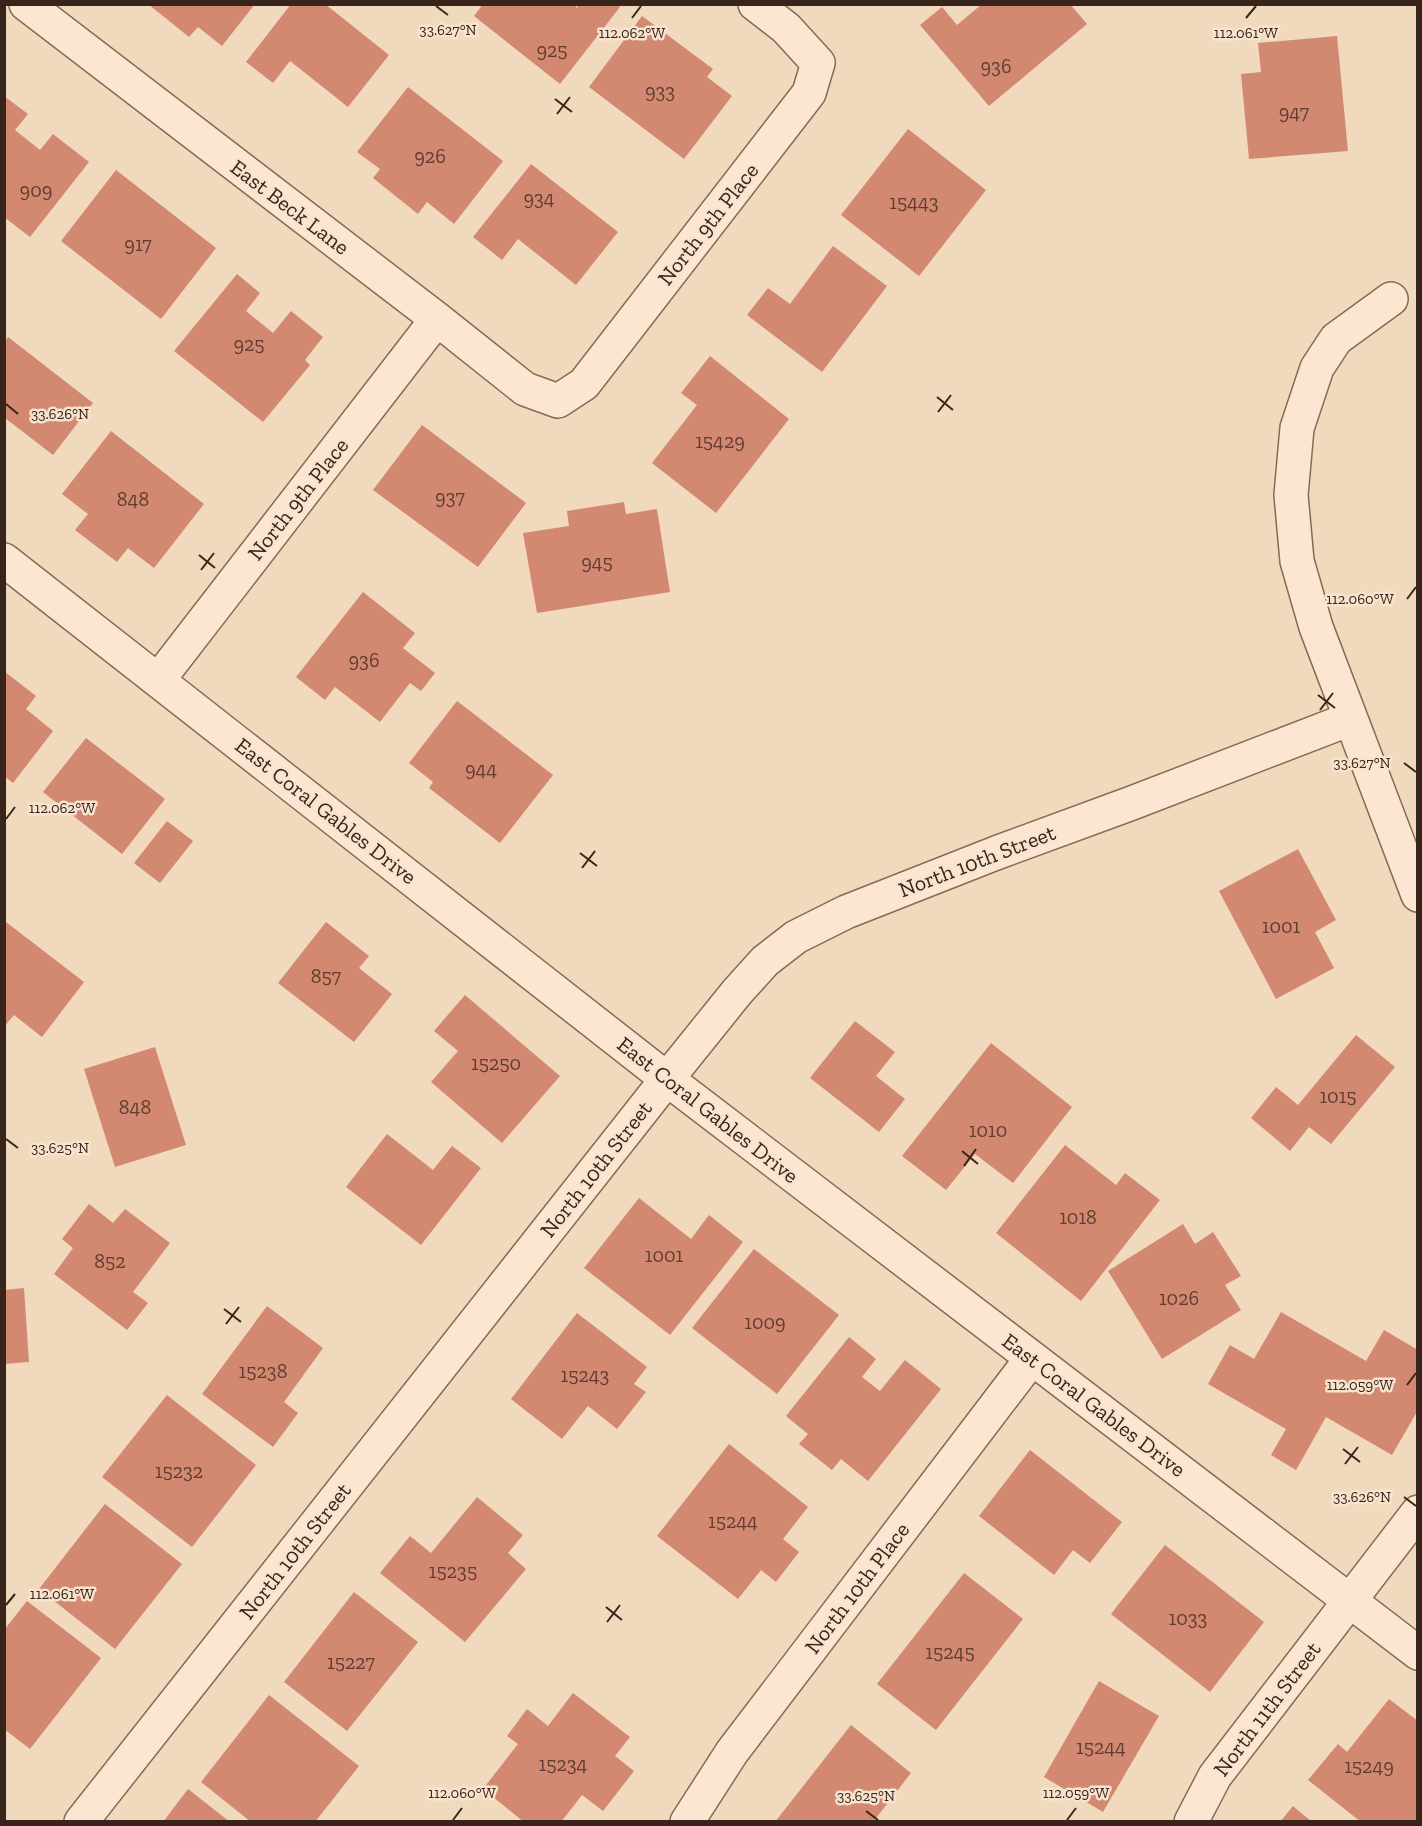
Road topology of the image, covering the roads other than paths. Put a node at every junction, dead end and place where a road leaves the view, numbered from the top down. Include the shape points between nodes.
1 (26, 4) edge
2 (755, 4) edge
3 (1391, 299) dead end
4 (437, 319) junction
5 (558, 401) joint
6 (4, 560) edge
7 (159, 680) junction
8 (1350, 719) junction
9 (1418, 895) edge
10 (667, 1079) junction
11 (1032, 1358) junction
12 (1418, 1512) edge
13 (1348, 1600) junction
14 (1418, 1653) edge
15 (81, 1821) edge
16 (687, 1821) edge
17 (1191, 1821) edge

1 - 4 street, East Beck Lane
2 - 5 street, North 9th Place via 786,28 818,63 809,93 584,384
3 - 8 street via 1336,339 1317,368 1297,428 1291,495 1297,561
4 - 5 street, East Beck Lane via 525,389
4 - 7 street, North 9th Place
6 - 7 street, East Coral Gables Drive
7 - 10 street, East Coral Gables Drive
8 - 9 street
8 - 10 street, North 10th Street via 974,861 846,912 796,937 765,961
10 - 11 street, East Coral Gables Drive
10 - 15 street, North 10th Street
11 - 13 street, East Coral Gables Drive
11 - 16 street, North 10th Place via 732,1752
12 - 13 street
13 - 14 street, East Coral Gables Drive
13 - 17 street, North 11th Street via 1215,1776

